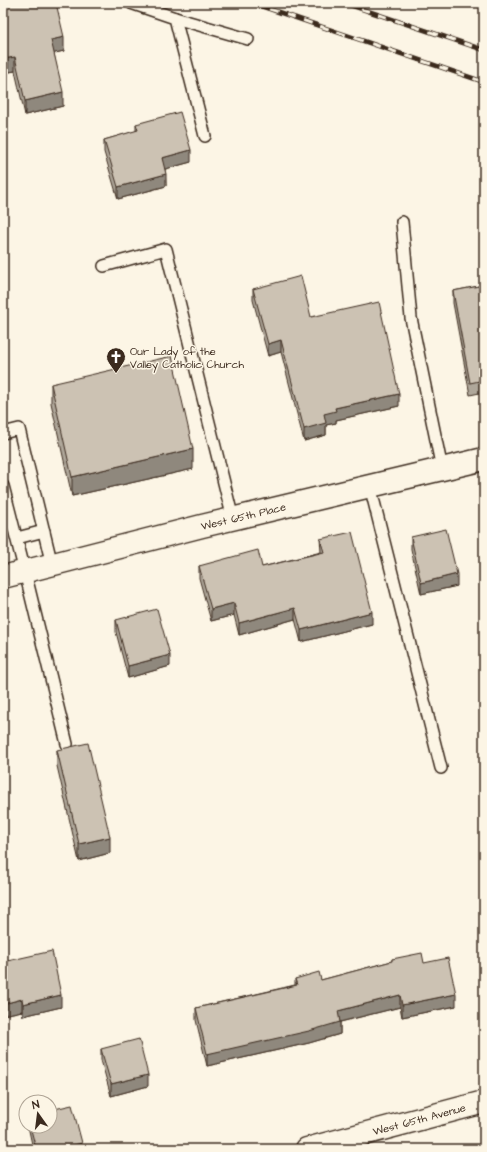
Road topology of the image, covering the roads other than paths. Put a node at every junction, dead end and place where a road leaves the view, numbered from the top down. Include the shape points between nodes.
1 (131, 3) edge
2 (175, 18) junction
3 (248, 39) dead end
4 (205, 136) dead end
5 (402, 222) dead end
6 (104, 266) dead end
7 (3, 433) edge
8 (484, 459) edge
9 (442, 469) junction
10 (3, 486) edge
11 (370, 486) junction
12 (233, 519) junction
13 (44, 531) junction
14 (17, 538) junction
15 (52, 565) junction
16 (26, 572) junction
17 (3, 578) edge
18 (67, 744) dead end
19 (441, 768) dead end
20 (484, 1102) edge
21 (307, 1149) edge

1 - 2 lane
2 - 3 lane
2 - 4 lane
5 - 9 lane via 411,318
6 - 12 lane via 166,249
7 - 13 lane via 19,429
8 - 9 street, West 65th Place
9 - 11 street, West 65th Place
10 - 14 lane
11 - 12 street, West 65th Place
11 - 19 lane
12 - 15 street, West 65th Place
13 - 14 lane
13 - 15 lane
14 - 16 lane
15 - 16 street, West 65th Place
16 - 17 street, West 65th Place
16 - 18 lane
20 - 21 street, West 65th Avenue

